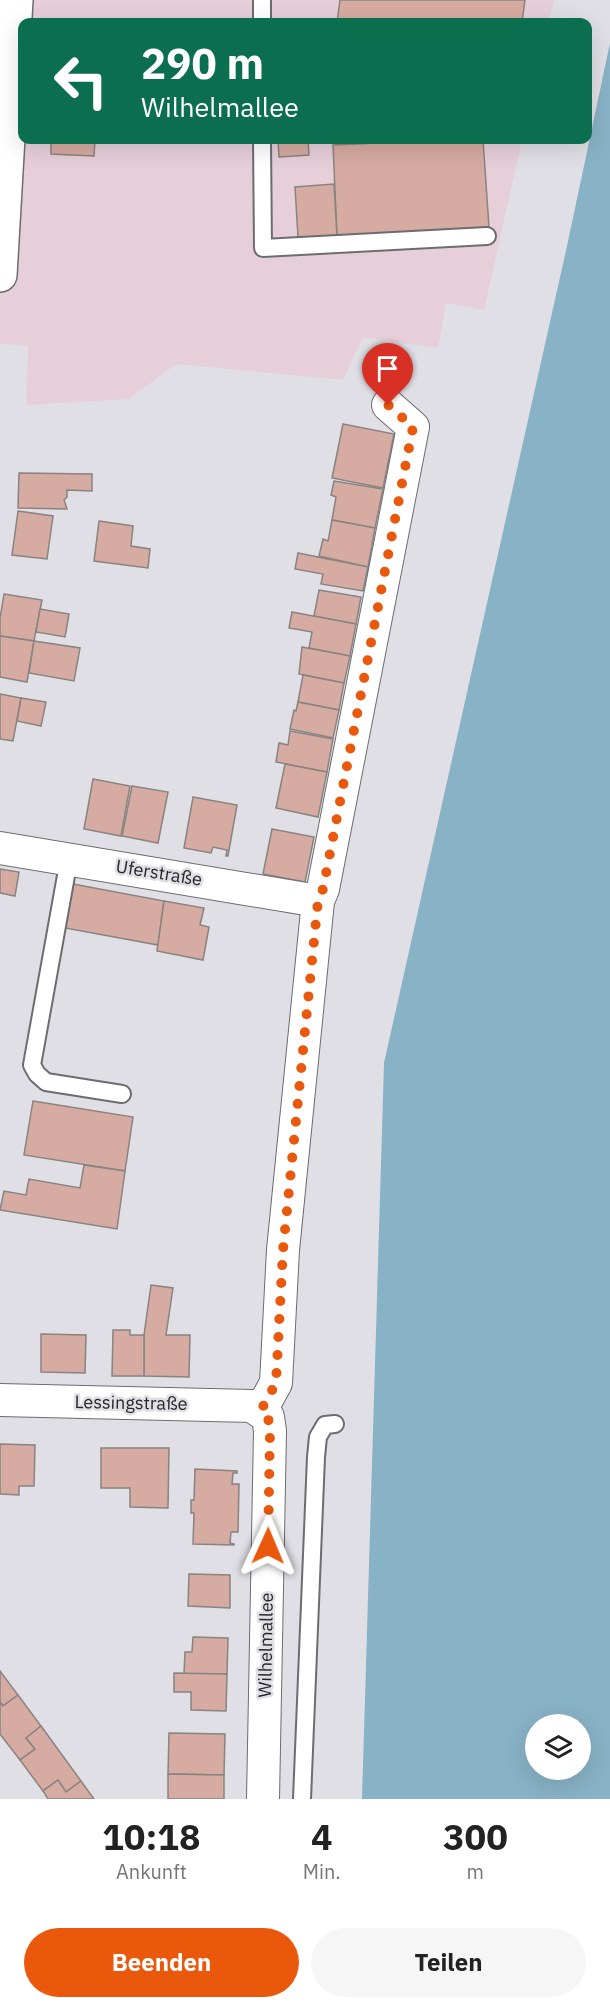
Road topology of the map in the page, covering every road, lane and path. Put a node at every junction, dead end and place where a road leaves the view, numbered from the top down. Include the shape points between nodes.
1 (16, 0) edge
2 (261, 0) edge
3 (262, 18) edge
4 (262, 144) edge
5 (487, 236) dead end
6 (0, 275) edge
7 (388, 405) dead end
8 (0, 848) edge
9 (69, 859) junction
10 (318, 901) junction
11 (122, 1095) dead end
12 (0, 1400) edge
13 (261, 1410) junction
14 (335, 1424) dead end
15 (263, 1799) edge
16 (302, 1799) edge

1 - 6 main road
2 - 3 lane
4 - 5 lane via 263,248
7 - 10 street via 413,427
8 - 9 street, Uferstraße
9 - 10 street, Uferstraße
9 - 11 lane via 32,1065 45,1082
10 - 13 street via 283,1250 276,1383
12 - 13 street, Lessingstraße via 252,1406
13 - 15 street, Wilhelmallee via 268,1417 270,1431
14 - 16 lane via 325,1425 318,1437 315,1457

